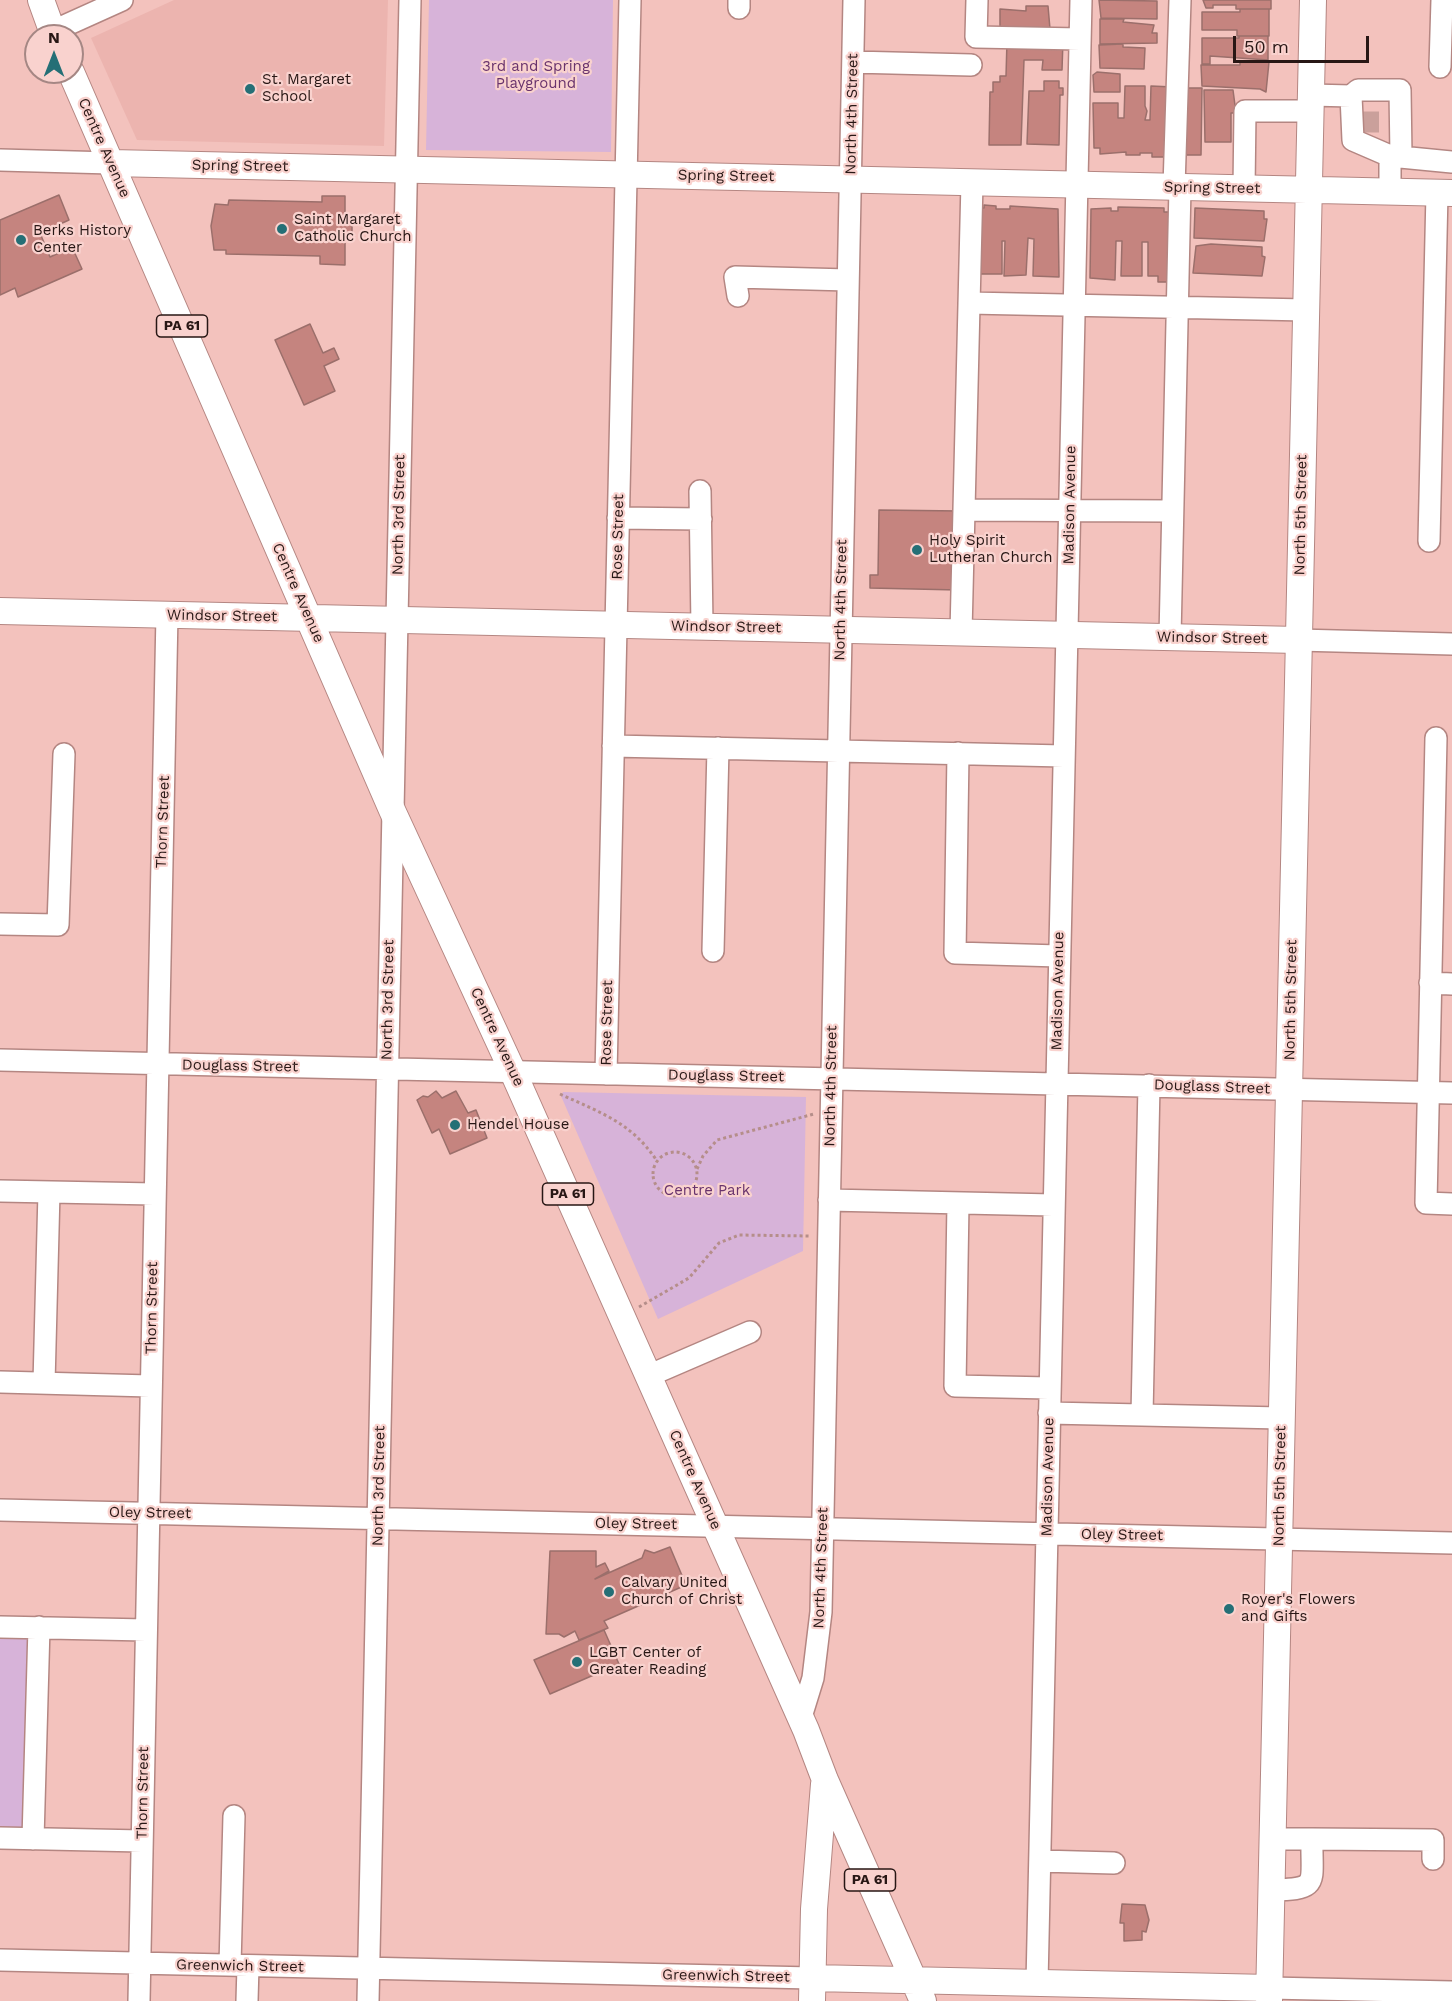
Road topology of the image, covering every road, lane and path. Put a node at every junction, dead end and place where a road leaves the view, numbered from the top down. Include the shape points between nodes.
1 (41, 0) edge
2 (122, 0) edge
3 (410, 0) edge
4 (630, 0) edge
5 (854, 0) edge
6 (977, 0) edge
7 (1081, 0) edge
8 (1179, 0) edge
9 (1313, 0) edge
10 (1442, 0) edge
11 (49, 24) edge
12 (73, 24) edge
13 (1080, 39) junction
14 (853, 62) junction
15 (971, 65) dead end
16 (1440, 67) dead end
17 (76, 84) edge
18 (1351, 96) junction
19 (1311, 103) junction
20 (1396, 156) junction
21 (0, 160) edge
22 (1452, 162) edge
23 (111, 163) junction
24 (406, 169) junction
25 (626, 174) junction
26 (850, 179) junction
27 (972, 182) junction
28 (1076, 184) junction
29 (1177, 187) junction
30 (1244, 189) junction
31 (1309, 189) junction
32 (1390, 192) junction
33 (1445, 193) edge
34 (848, 280) junction
35 (738, 296) dead end
36 (969, 303) junction
37 (1443, 303) edge
38 (1074, 305) junction
39 (1177, 307) junction
40 (1306, 310) junction
41 (700, 491) dead end
42 (964, 510) junction
43 (1172, 511) junction
44 (1069, 512) junction
45 (618, 518) junction
46 (701, 519) junction
47 (1429, 541) dead end
48 (0, 611) edge
49 (167, 614) junction
50 (309, 618) junction
51 (397, 619) junction
52 (616, 624) junction
53 (702, 626) junction
54 (841, 629) junction
55 (961, 632) junction
56 (1069, 634) junction
57 (1170, 637) junction
58 (1298, 640) junction
59 (1452, 644) edge
60 (1436, 738) dead end
61 (613, 746) junction
62 (718, 748) junction
63 (838, 751) junction
64 (958, 753) junction
65 (64, 754) dead end
66 (1064, 756) junction
67 (392, 810) junction
68 (0, 924) edge
69 (713, 951) dead end
70 (1059, 956) junction
71 (1430, 983) junction
72 (1452, 984) edge
73 (0, 1060) edge
74 (156, 1064) junction
75 (386, 1069) junction
76 (513, 1072) junction
77 (606, 1074) junction
78 (831, 1079) junction
79 (1056, 1084) junction
80 (1149, 1085) junction
81 (1289, 1089) junction
82 (554, 1091) dead end
83 (1428, 1093) junction
84 (1452, 1093) edge
85 (831, 1109) junction
86 (657, 1161) junction
87 (697, 1169) junction
88 (0, 1191) edge
89 (49, 1192) junction
90 (154, 1194) junction
91 (829, 1200) junction
92 (958, 1203) junction
93 (1452, 1204) edge
94 (1053, 1205) junction
95 (828, 1236) junction
96 (622, 1317) junction
97 (750, 1332) dead end
98 (648, 1376) junction
99 (0, 1382) edge
100 (44, 1383) junction
101 (150, 1386) junction
102 (1049, 1388) junction
103 (1049, 1413) junction
104 (1142, 1415) junction
105 (1281, 1418) junction
106 (0, 1510) edge
107 (148, 1513) junction
108 (378, 1518) junction
109 (715, 1526) junction
110 (823, 1528) junction
111 (1047, 1534) junction
112 (1278, 1539) junction
113 (1452, 1543) edge
114 (0, 1627) edge
115 (39, 1628) junction
116 (146, 1630) junction
117 (801, 1717) junction
118 (825, 1780) junction
119 (234, 1816) dead end
120 (0, 1838) edge
121 (33, 1839) junction
122 (1273, 1839) junction
123 (1312, 1839) junction
124 (142, 1841) junction
125 (1433, 1859) dead end
126 (1040, 1861) junction
127 (1114, 1863) dead end
128 (1272, 1890) junction
129 (0, 1960) edge
130 (140, 1964) junction
131 (239, 1966) junction
132 (369, 1968) junction
133 (1037, 1983) junction
134 (812, 1990) edge
135 (919, 1991) edge
136 (1452, 1992) edge
137 (1132, 1993) edge
138 (1269, 1994) edge
139 (139, 2001) edge
140 (247, 2001) edge
141 (368, 2001) edge

1 - 11 main road
2 - 12 street
3 - 24 street, North 3rd Street
4 - 25 street, Rose Street
5 - 14 street, North 4th Street
6 - 13 street via 976,37
7 - 13 street, Madison Avenue
8 - 29 street
9 - 19 main road, North 5th Street
10 - 16 street
13 - 28 street, Madison Avenue
14 - 15 street
14 - 26 street, North 4th Street
17 - 23 main road, Centre Avenue / PA 61
18 - 19 street
18 - 20 street via 1353,140
18 - 20 street via 1358,90 1400,90 1390,122
19 - 30 street via 1245,111
19 - 31 main road, North 5th Street
20 - 22 street
20 - 32 street
21 - 23 street, Spring Street
23 - 24 main road, Spring Street
23 - 50 main road, Centre Avenue / PA 61
24 - 25 main road, Spring Street
24 - 51 street, North 3rd Street
25 - 26 main road, Spring Street
25 - 45 street, Rose Street
26 - 27 main road, Spring Street
26 - 34 street, North 4th Street
27 - 28 main road, Spring Street
27 - 36 street
28 - 29 main road, Spring Street
28 - 38 street, Madison Avenue
29 - 30 main road, Spring Street
29 - 39 street
30 - 31 main road, Spring Street
31 - 32 main road, Spring Street
31 - 40 main road, North 5th Street
32 - 33 main road, Spring Street
33 - 37 street
34 - 35 street via 735,277
34 - 54 street, North 4th Street
36 - 38 street
36 - 42 street
37 - 47 street
38 - 39 street
38 - 44 street, Madison Avenue
39 - 40 street
39 - 43 street
40 - 58 main road, North 5th Street
41 - 46 street
42 - 44 street
42 - 55 street
43 - 44 street
43 - 57 street
44 - 56 street, Madison Avenue
45 - 46 street
45 - 52 street, Rose Street
46 - 53 street
48 - 49 main road, Windsor Street
49 - 50 main road, Windsor Street
49 - 74 street, Thorn Street
50 - 51 main road, Windsor Street
50 - 67 main road, Centre Avenue / PA 61
51 - 52 main road, Windsor Street
51 - 67 street, North 3rd Street
52 - 53 main road, Windsor Street
52 - 61 street, Rose Street
53 - 54 main road, Windsor Street
54 - 55 main road, Windsor Street
54 - 63 street, North 4th Street
55 - 56 main road, Windsor Street
56 - 57 main road, Windsor Street
56 - 66 street, Madison Avenue
57 - 58 main road, Windsor Street
58 - 59 street, Windsor Street
58 - 81 main road, North 5th Street
60 - 71 street
61 - 62 street
61 - 77 street, Rose Street
62 - 63 street
62 - 69 street
63 - 64 street
63 - 78 street, North 4th Street
64 - 66 street
64 - 70 street via 955,953
65 - 68 street via 58,925
66 - 70 street, Madison Avenue
67 - 75 street, North 3rd Street
67 - 76 main road, Centre Avenue / PA 61
70 - 79 street, Madison Avenue
71 - 72 street
71 - 83 street
73 - 74 street, Douglass Street
74 - 75 street, Douglass Street
74 - 90 street, Thorn Street
75 - 76 street, Douglass Street
75 - 108 street, North 3rd Street
76 - 77 street, Douglass Street
76 - 96 main road, Centre Avenue / PA 61
77 - 78 street, Douglass Street
78 - 79 street, Douglass Street
78 - 85 street, North 4th Street
79 - 80 street, Douglass Street
79 - 94 street, Madison Avenue
80 - 81 street, Douglass Street
80 - 104 street
81 - 83 street, Douglass Street
81 - 105 main road, North 5th Street
82 - 86 path via 616,1120 642,1139
83 - 84 street, Douglass Street
83 - 93 street via 1426,1203
85 - 87 path via 717,1140
85 - 91 street, North 4th Street
86 - 87 path via 666,1154 679,1152 692,1160
86 - 87 path via 654,1182 670,1196 691,1190
88 - 89 street
89 - 90 street
89 - 100 street
90 - 101 street, Thorn Street
91 - 92 street
91 - 95 street, North 4th Street
92 - 94 street
92 - 102 street via 955,1386
94 - 102 street, Madison Avenue
95 - 96 path via 739,1235 719,1243 688,1278
95 - 110 street, North 4th Street
96 - 98 main road, Centre Avenue / PA 61
97 - 98 street
98 - 109 main road, Centre Avenue / PA 61
99 - 100 street
100 - 101 street
101 - 107 street, Thorn Street
102 - 103 street, Madison Avenue
103 - 104 street
103 - 111 street, Madison Avenue
104 - 105 street
105 - 112 main road, North 5th Street
106 - 107 street, Oley Street
107 - 108 street, Oley Street
107 - 116 street, Thorn Street
108 - 109 street, Oley Street
108 - 132 street, North 3rd Street
109 - 110 street, Oley Street
109 - 117 main road, Centre Avenue / PA 61
110 - 111 street, Oley Street
110 - 117 street, North 4th Street via 821,1612 813,1678
111 - 112 street, Oley Street
111 - 126 street, Madison Avenue
112 - 113 street, Oley Street
112 - 122 main road, North 5th Street
114 - 115 street
115 - 116 street
115 - 121 street
116 - 124 street, Thorn Street
117 - 118 main road, Centre Avenue / PA 61
118 - 134 main road, PA 61 via 814,1909
118 - 135 main road, Centre Avenue / PA 61
119 - 131 street
120 - 121 street
121 - 124 street
122 - 123 street
122 - 128 main road, North 5th Street
123 - 125 street via 1432,1840
123 - 128 street via 1308,1886
124 - 130 street, Thorn Street
126 - 127 street
126 - 133 street, Madison Avenue
128 - 138 main road, North 5th Street
129 - 130 street, Greenwich Street
130 - 131 street, Greenwich Street
130 - 139 street, Thorn Street
131 - 132 street, Greenwich Street
131 - 140 street
132 - 134 street, Greenwich Street
132 - 141 street, North 3rd Street
133 - 135 main road, Greenwich Street
133 - 137 main road, Greenwich Street
134 - 135 main road, Greenwich Street
136 - 138 street, Greenwich Street
137 - 138 main road, Greenwich Street

